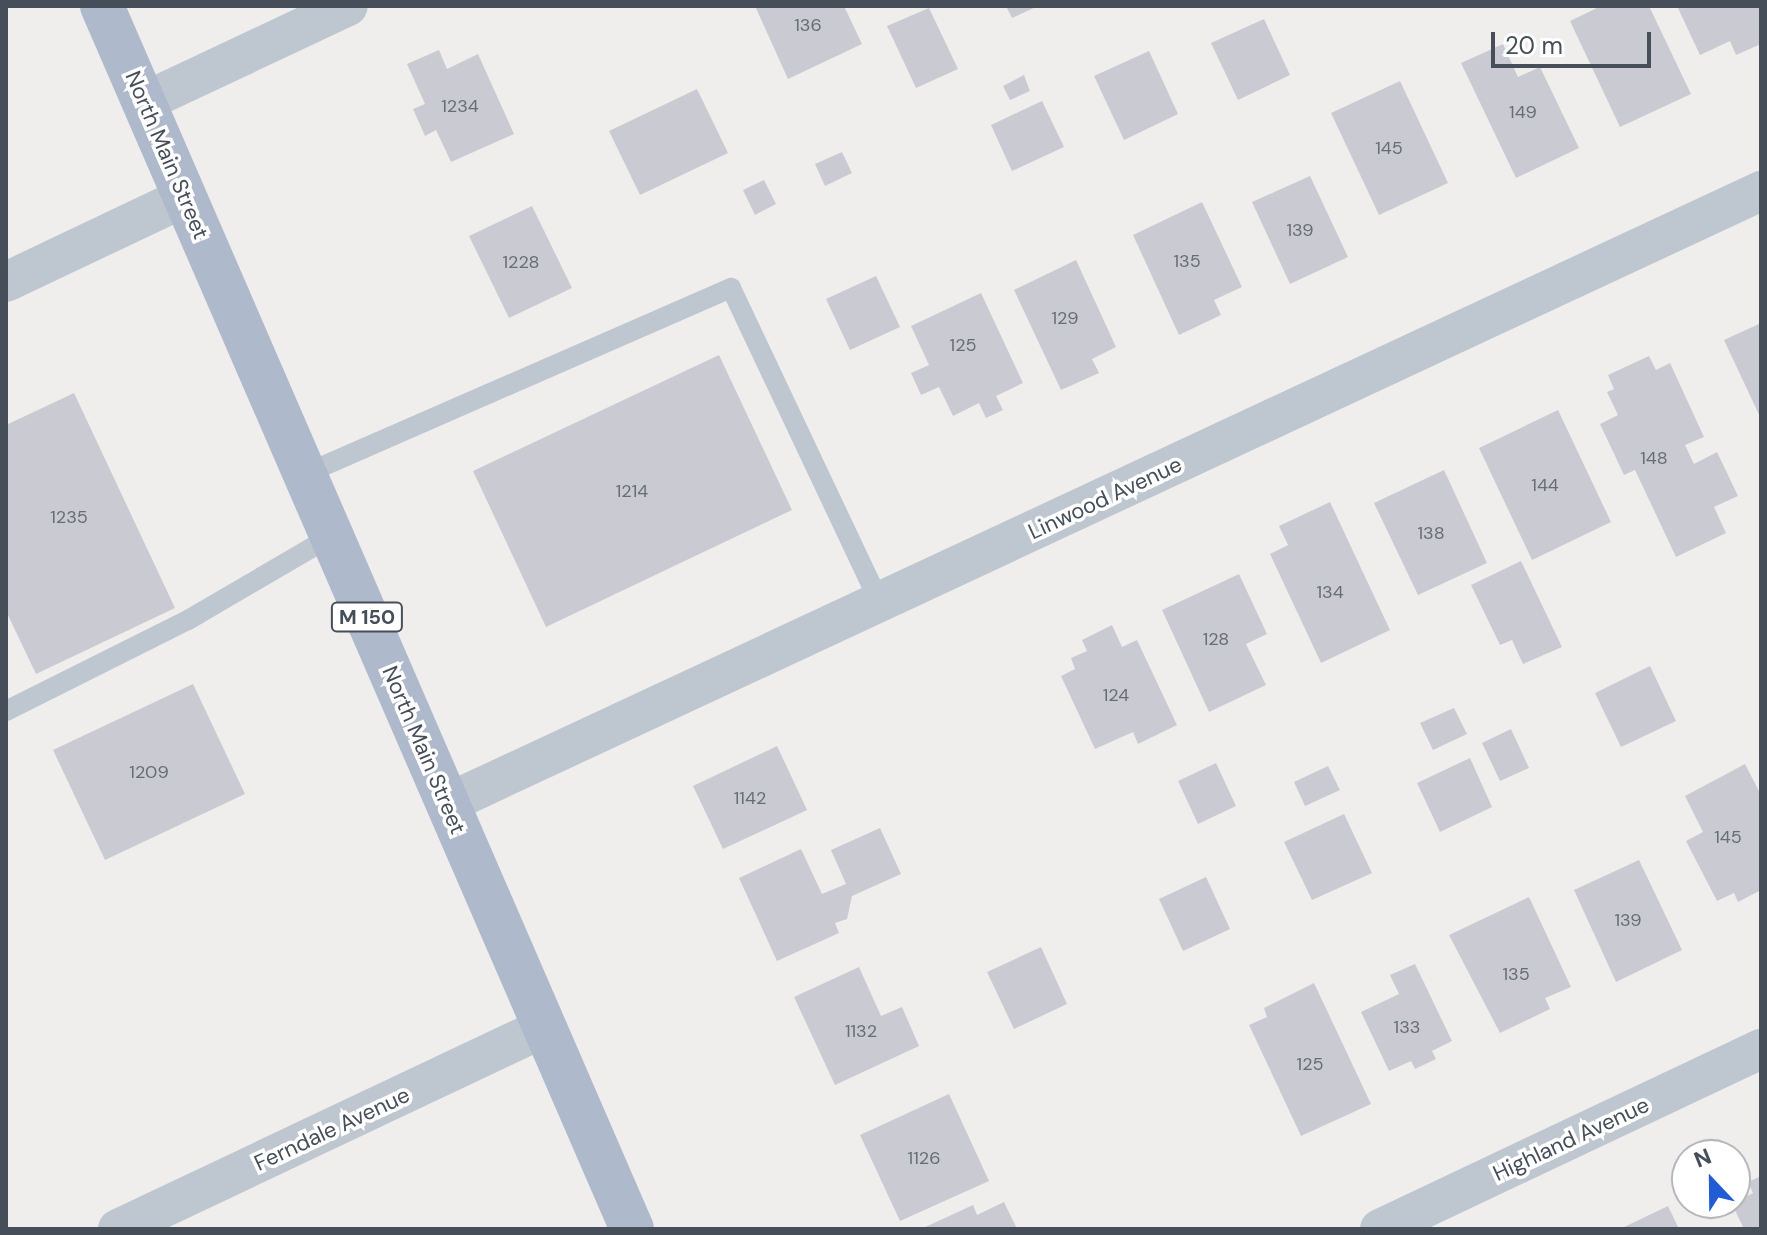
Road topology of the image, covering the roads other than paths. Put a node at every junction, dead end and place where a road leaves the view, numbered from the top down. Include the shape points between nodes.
1 (102, 6) edge
2 (348, 6) edge
3 (144, 102) junction
4 (1761, 191) edge
5 (185, 197) junction
6 (6, 282) edge
7 (305, 474) junction
8 (332, 536) junction
9 (880, 603) junction
10 (6, 711) edge
11 (448, 803) junction
12 (545, 1027) junction
13 (1761, 1049) edge
14 (118, 1229) edge
15 (632, 1229) edge
16 (1380, 1229) edge

1 - 3 main road, North Main Street / M 150
2 - 3 street
3 - 5 main road, North Main Street / M 150
4 - 9 street, Linwood Avenue
5 - 6 street
5 - 7 main road, North Main Street / M 150
7 - 8 main road, North Main Street / M 150
7 - 9 lane via 731,288
8 - 10 lane via 188,620
8 - 11 main road, North Main Street / M 150
9 - 11 street, Linwood Avenue
11 - 12 main road, North Main Street / M 150
12 - 14 street, Ferndale Avenue
12 - 15 main road, North Main Street / M 150
13 - 16 street, Highland Avenue

